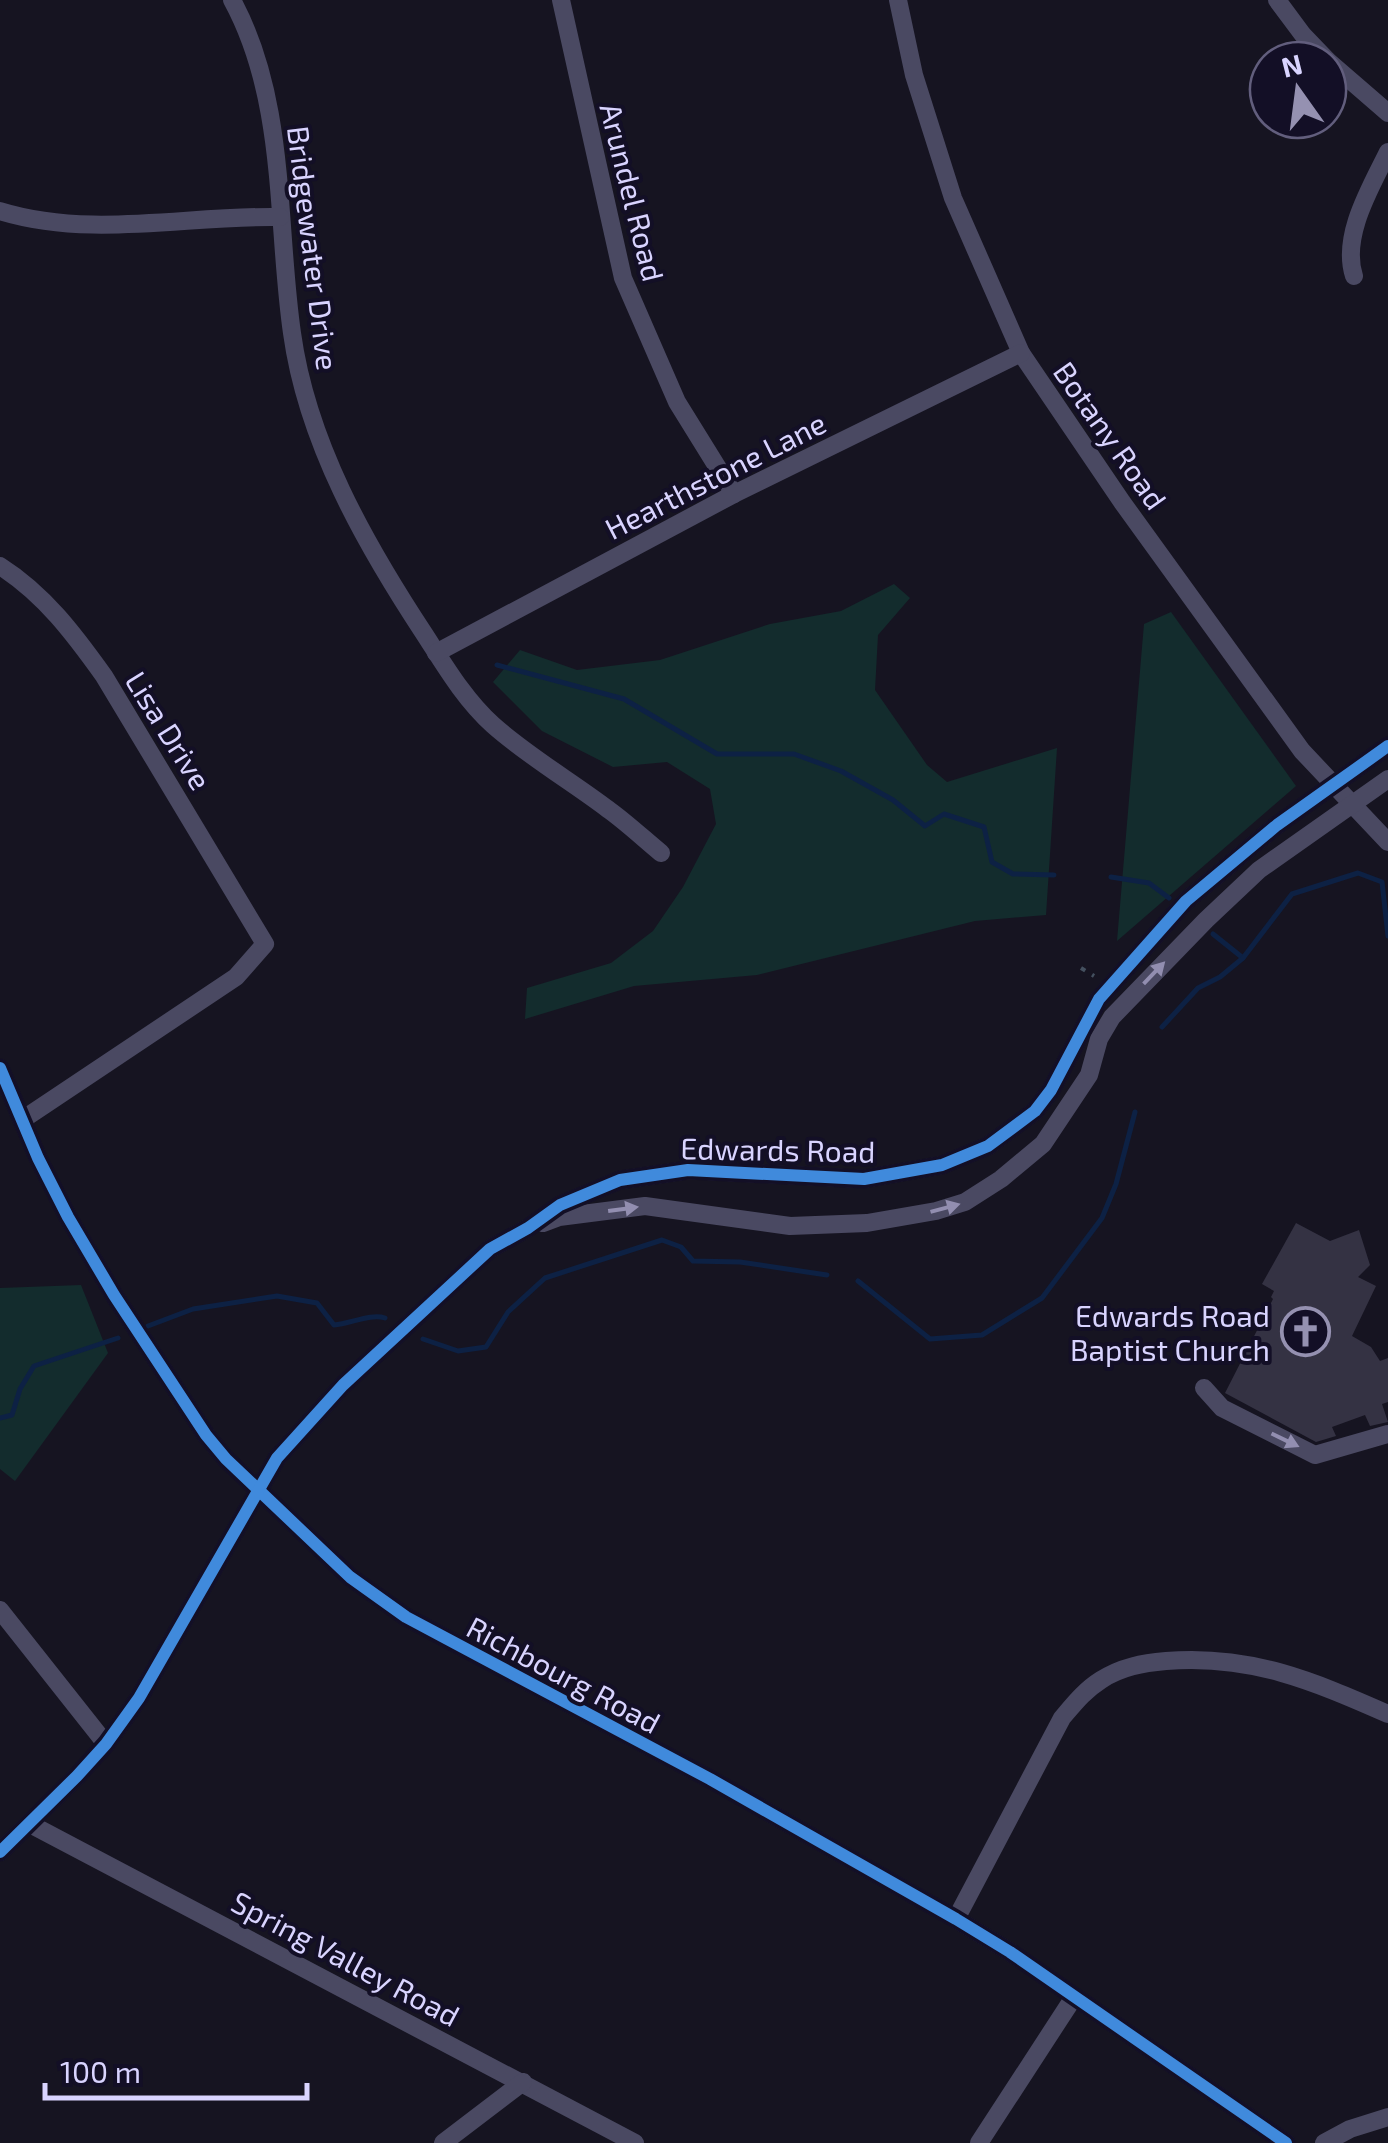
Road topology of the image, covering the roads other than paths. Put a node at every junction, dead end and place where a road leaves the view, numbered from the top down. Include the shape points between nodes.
1 (232, 0) edge
2 (561, 0) edge
3 (898, 0) edge
4 (1277, 0) edge
5 (1309, 40) edge
6 (1348, 78) edge
7 (1388, 113) edge
8 (1388, 152) edge
9 (0, 211) edge
10 (280, 217) junction
11 (1354, 276) dead end
12 (1021, 353) junction
13 (734, 494) junction
14 (0, 566) edge
15 (436, 652) junction
16 (1388, 746) edge
17 (1388, 779) edge
18 (1332, 784) junction
19 (1352, 803) junction
20 (1388, 842) edge
21 (661, 853) dead end
22 (0, 1068) edge
23 (22, 1120) junction
24 (528, 1228) junction
25 (1204, 1388) dead end
26 (1388, 1434) edge
27 (258, 1490) junction
28 (0, 1610) edge
29 (1388, 1714) edge
30 (106, 1744) junction
31 (30, 1824) junction
32 (0, 1852) edge
33 (956, 1919) junction
34 (1074, 1997) junction
35 (523, 2082) junction
36 (1388, 2117) edge
37 (443, 2143) edge
38 (636, 2143) edge
39 (979, 2143) edge
40 (1286, 2143) edge
41 (1324, 2143) edge

1 - 10 street, Bridgewater Drive via 272,123
2 - 13 street, Arundel Road via 623,278 678,402
3 - 12 street, Botany Road via 953,198
4 - 5 street
6 - 7 street
8 - 11 street via 1352,238
9 - 10 street via 91,225
10 - 15 street, Bridgewater Drive via 292,338 318,431 362,529
12 - 13 street, Hearthstone Lane
12 - 18 street, Botany Road via 1240,666
13 - 15 street, Hearthstone Lane
14 - 23 street, Lisa Drive via 45,602 85,649 265,944 236,977
15 - 21 street, Bridgewater Drive via 493,725
16 - 18 street, Edwards Road
17 - 19 street, Edwards Road
18 - 19 street, Botany Road
18 - 24 street, Edwards Road via 1186,900 1099,999 1036,1111 988,1146 942,1165 877,1178 646,1174 595,1188
19 - 20 street, Botany Road
24 -> 19 street, Edwards Road via 645,1206 790,1226 866,1223 966,1202 1043,1144 1089,1075 1112,1017 1259,870
22 - 23 street, Richbourg Road
23 - 27 street, Richbourg Road via 114,1295 206,1435
24 - 27 street, Edwards Road via 490,1248 343,1384 277,1458
25 -> 26 street via 1222,1408 1315,1455
27 - 30 street, Edwards Road via 145,1689
27 - 33 street, Richbourg Road via 350,1577 406,1617
28 - 30 street
29 - 33 street via 1255,1664 1195,1658 1114,1672 1078,1699 1057,1726
30 - 31 street, Edwards Road
31 - 32 street, Edwards Road
31 - 35 street, Spring Valley Road
33 - 34 street, Richbourg Road
34 - 39 street
34 - 40 street, Richbourg Road
35 - 37 street
35 - 38 street, Spring Valley Road
36 - 41 street

